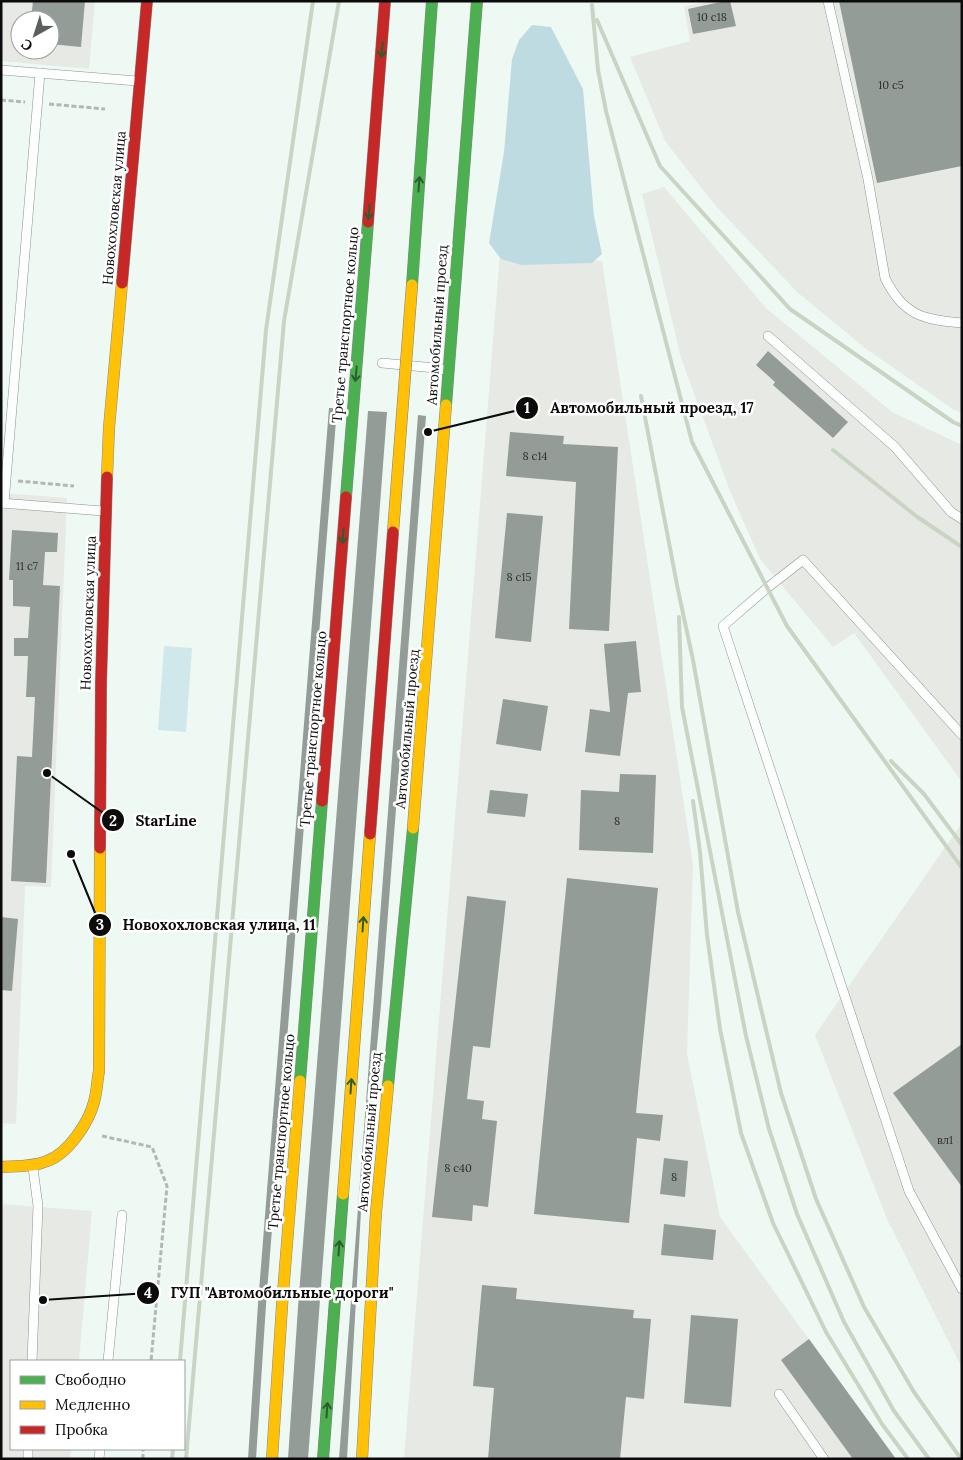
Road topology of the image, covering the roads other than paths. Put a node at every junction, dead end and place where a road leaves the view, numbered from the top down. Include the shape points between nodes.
1 (147, 1) edge
2 (386, 1) edge
3 (432, 1) edge
4 (477, 1) edge
5 (828, 1) edge
6 (1, 70) edge
7 (40, 73) junction
8 (140, 82) junction
9 (962, 323) edge
10 (768, 336) dead end
11 (382, 364) dead end
12 (449, 370) junction
13 (3, 503) edge
14 (106, 512) junction
15 (962, 519) edge
16 (962, 735) edge
17 (32, 1165) junction
18 (1, 1167) edge
19 (122, 1215) dead end
20 (962, 1289) edge
21 (32, 1360) edge
22 (108, 1360) edge
23 (779, 1394) dead end
24 (272, 1459) edge
25 (323, 1459) edge
26 (362, 1459) edge
27 (824, 1459) edge

1 - 8 main road, Новохохловская улица
2 -> 24 main road, Третье транспортное кольцо
25 -> 3 main road, bridge
4 - 12 main road, Автомобильный проезд
5 - 9 lane via 868,179 885,278 892,292 920,316
6 - 7 lane
7 - 8 lane
7 - 13 lane
8 - 14 main road, Новохохловская улица via 109,428
10 - 15 lane via 895,447 951,512
11 - 12 lane
12 - 26 main road, Автомобильный проезд via 418,780 376,1212
13 - 14 lane
14 - 17 main road, Новохохловская улица via 101,702 99,1071 94,1104 71,1144 52,1160
16 - 20 lane via 803,560 723,626 909,1191
17 - 18 main road, Новохохловская улица
17 - 21 lane via 38,1206
19 - 22 lane
23 - 27 lane

